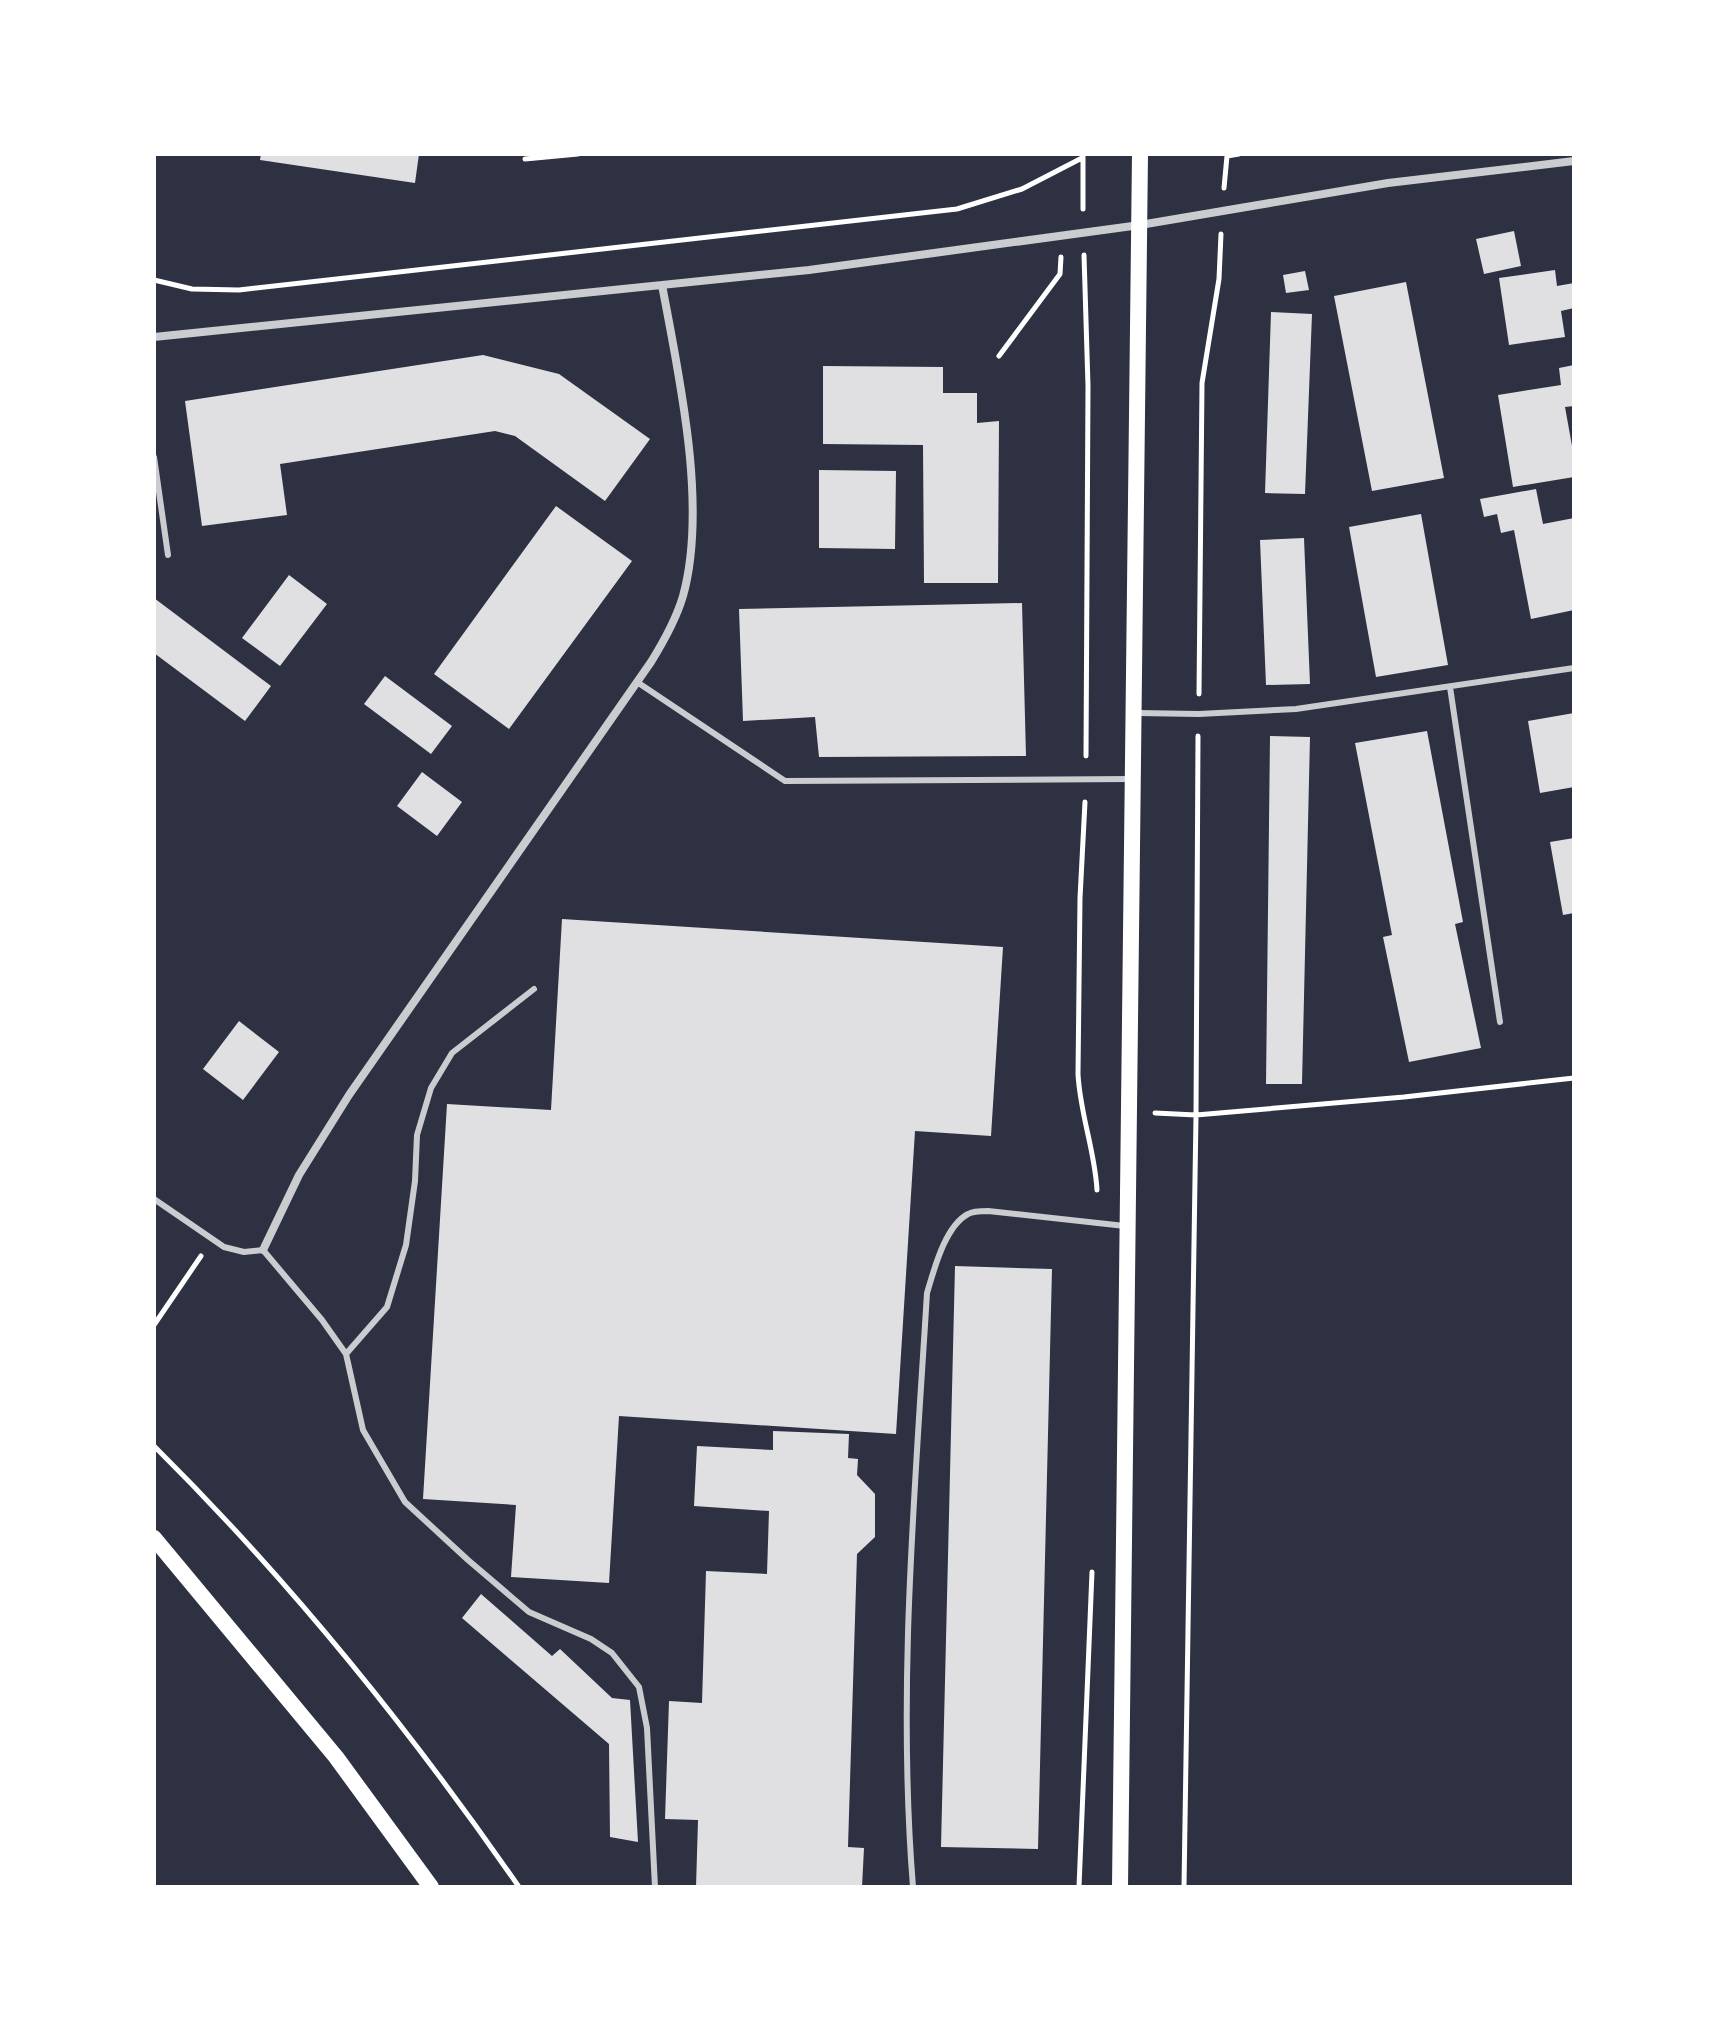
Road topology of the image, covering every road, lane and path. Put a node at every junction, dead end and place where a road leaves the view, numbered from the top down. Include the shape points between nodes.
1 (578, 154) edge
2 (1140, 154) edge
3 (1239, 154) edge
4 (1227, 155) edge
5 (1082, 156) edge
6 (525, 159) dead end
7 (1574, 161) edge
8 (1222, 212) junction
9 (1140, 225) junction
10 (1083, 233) junction
11 (1063, 236) junction
12 (154, 280) edge
13 (662, 285) junction
14 (154, 337) edge
15 (999, 356) dead end
16 (154, 457) edge
17 (168, 555) dead end
18 (1574, 668) edge
19 (637, 682) junction
20 (1450, 687) junction
21 (1133, 713) junction
22 (1199, 714) junction
23 (1086, 779) junction
24 (1134, 779) junction
25 (534, 989) dead end
26 (1500, 1022) dead end
27 (1574, 1078) edge
28 (1130, 1111) junction
29 (1196, 1115) junction
30 (154, 1199) edge
31 (1098, 1222) junction
32 (1128, 1226) junction
33 (213, 1240) junction
34 (263, 1250) junction
35 (154, 1325) edge
36 (346, 1354) junction
37 (154, 1446) edge
38 (154, 1538) edge
39 (1092, 1562) dead end
40 (431, 1887) edge
41 (519, 1887) edge
42 (655, 1887) edge
43 (913, 1887) edge
44 (1079, 1887) edge
45 (1120, 1887) edge
46 (1184, 1887) edge

1 - 6 path
2 - 9 main road
3 - 4 path
4 - 8 path
5 - 10 path
5 - 12 path via 1022,189 957,209 239,290 192,289
7 - 8 street via 1388,183
8 - 9 street
8 - 22 path via 1219,279 1202,383
9 - 10 street
9 - 21 main road
10 - 11 street
10 - 23 path via 1088,386
11 - 13 street
11 - 15 path via 1060,274
13 - 14 street
13 - 19 street via 688,444 690,561 669,631
16 - 17 lane
18 - 20 lane
19 - 23 lane via 785,781
19 - 34 street via 341,1107 299,1175
20 - 22 lane via 1296,709
20 - 26 lane
21 - 22 lane
21 - 24 main road
22 - 29 path
23 - 24 lane
23 - 31 path via 1078,1074 1096,1177
24 - 28 main road
25 - 36 lane via 452,1053 431,1088 417,1135 406,1245 387,1307
27 - 29 path
28 - 29 path
28 - 32 main road
29 - 46 path
30 - 33 lane
31 - 32 lane
31 - 43 lane via 988,1211 969,1214 951,1232 927,1293 909,1585 906,1812
32 - 45 main road
33 - 34 lane via 233,1251
33 - 35 path
34 - 36 lane
36 - 42 lane via 363,1430 405,1502 529,1612 612,1653 639,1687 647,1728
37 - 41 path via 330,1639
38 - 40 main road via 336,1757
39 - 44 path

